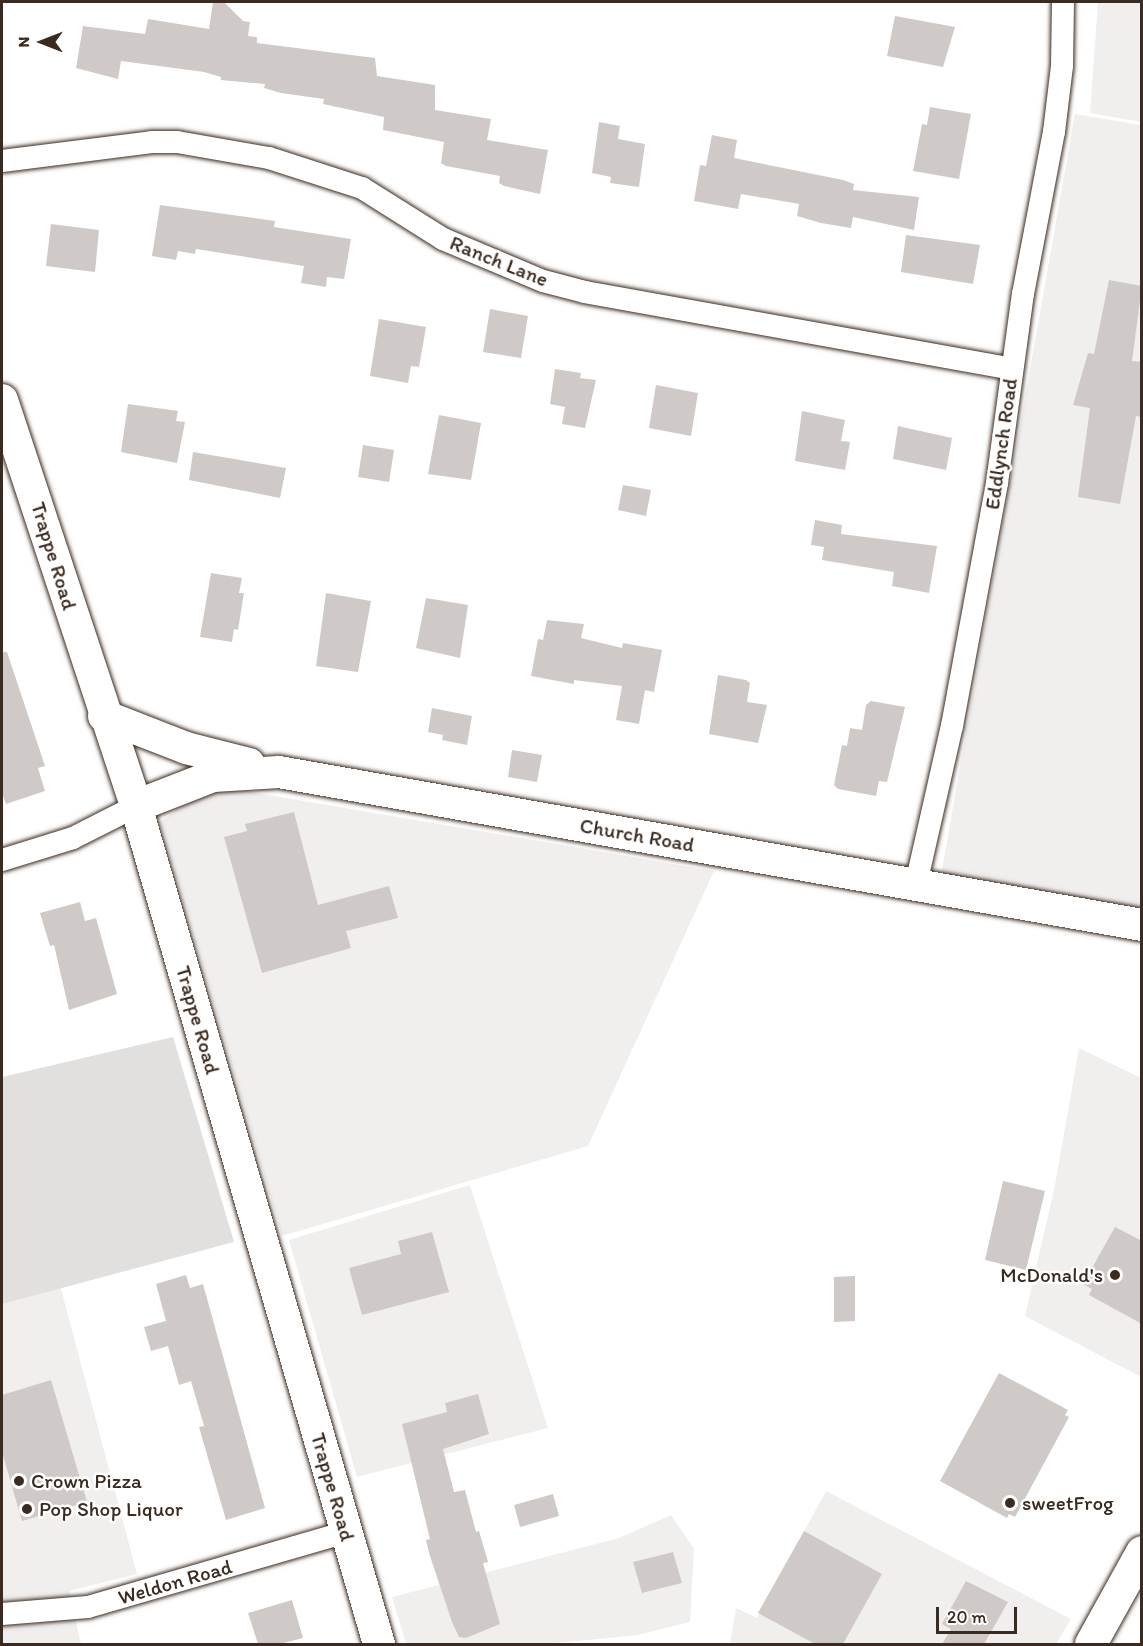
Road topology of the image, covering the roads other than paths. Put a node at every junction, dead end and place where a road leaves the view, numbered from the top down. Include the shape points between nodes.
1 (1063, 2) edge
2 (2, 161) edge
3 (1011, 369) junction
4 (2, 400) edge
5 (104, 716) junction
6 (279, 772) junction
7 (136, 806) junction
8 (2, 860) edge
9 (916, 884) junction
10 (1142, 925) edge
11 (346, 1532) junction
12 (1142, 1552) edge
13 (2, 1614) edge
14 (379, 1644) edge
15 (1091, 1644) edge

1 - 3 street, Eddlynch Road via 1062,66 1054,132
2 - 3 street, Ranch Lane via 152,142 195,144 269,158 362,188 443,239 543,281 585,292
3 - 9 street, Eddlynch Road via 1006,426 980,579
4 - 5 street, Trappe Road
5 - 6 street via 186,748
5 - 7 street, Trappe Road
6 - 7 street, Church Road via 213,776
6 - 9 street, Church Road
7 - 8 street via 73,838
7 - 11 street, Trappe Road
9 - 10 street, Church Road
11 - 13 street, Weldon Road via 88,1607
11 - 14 street, Trappe Road
12 - 15 street

